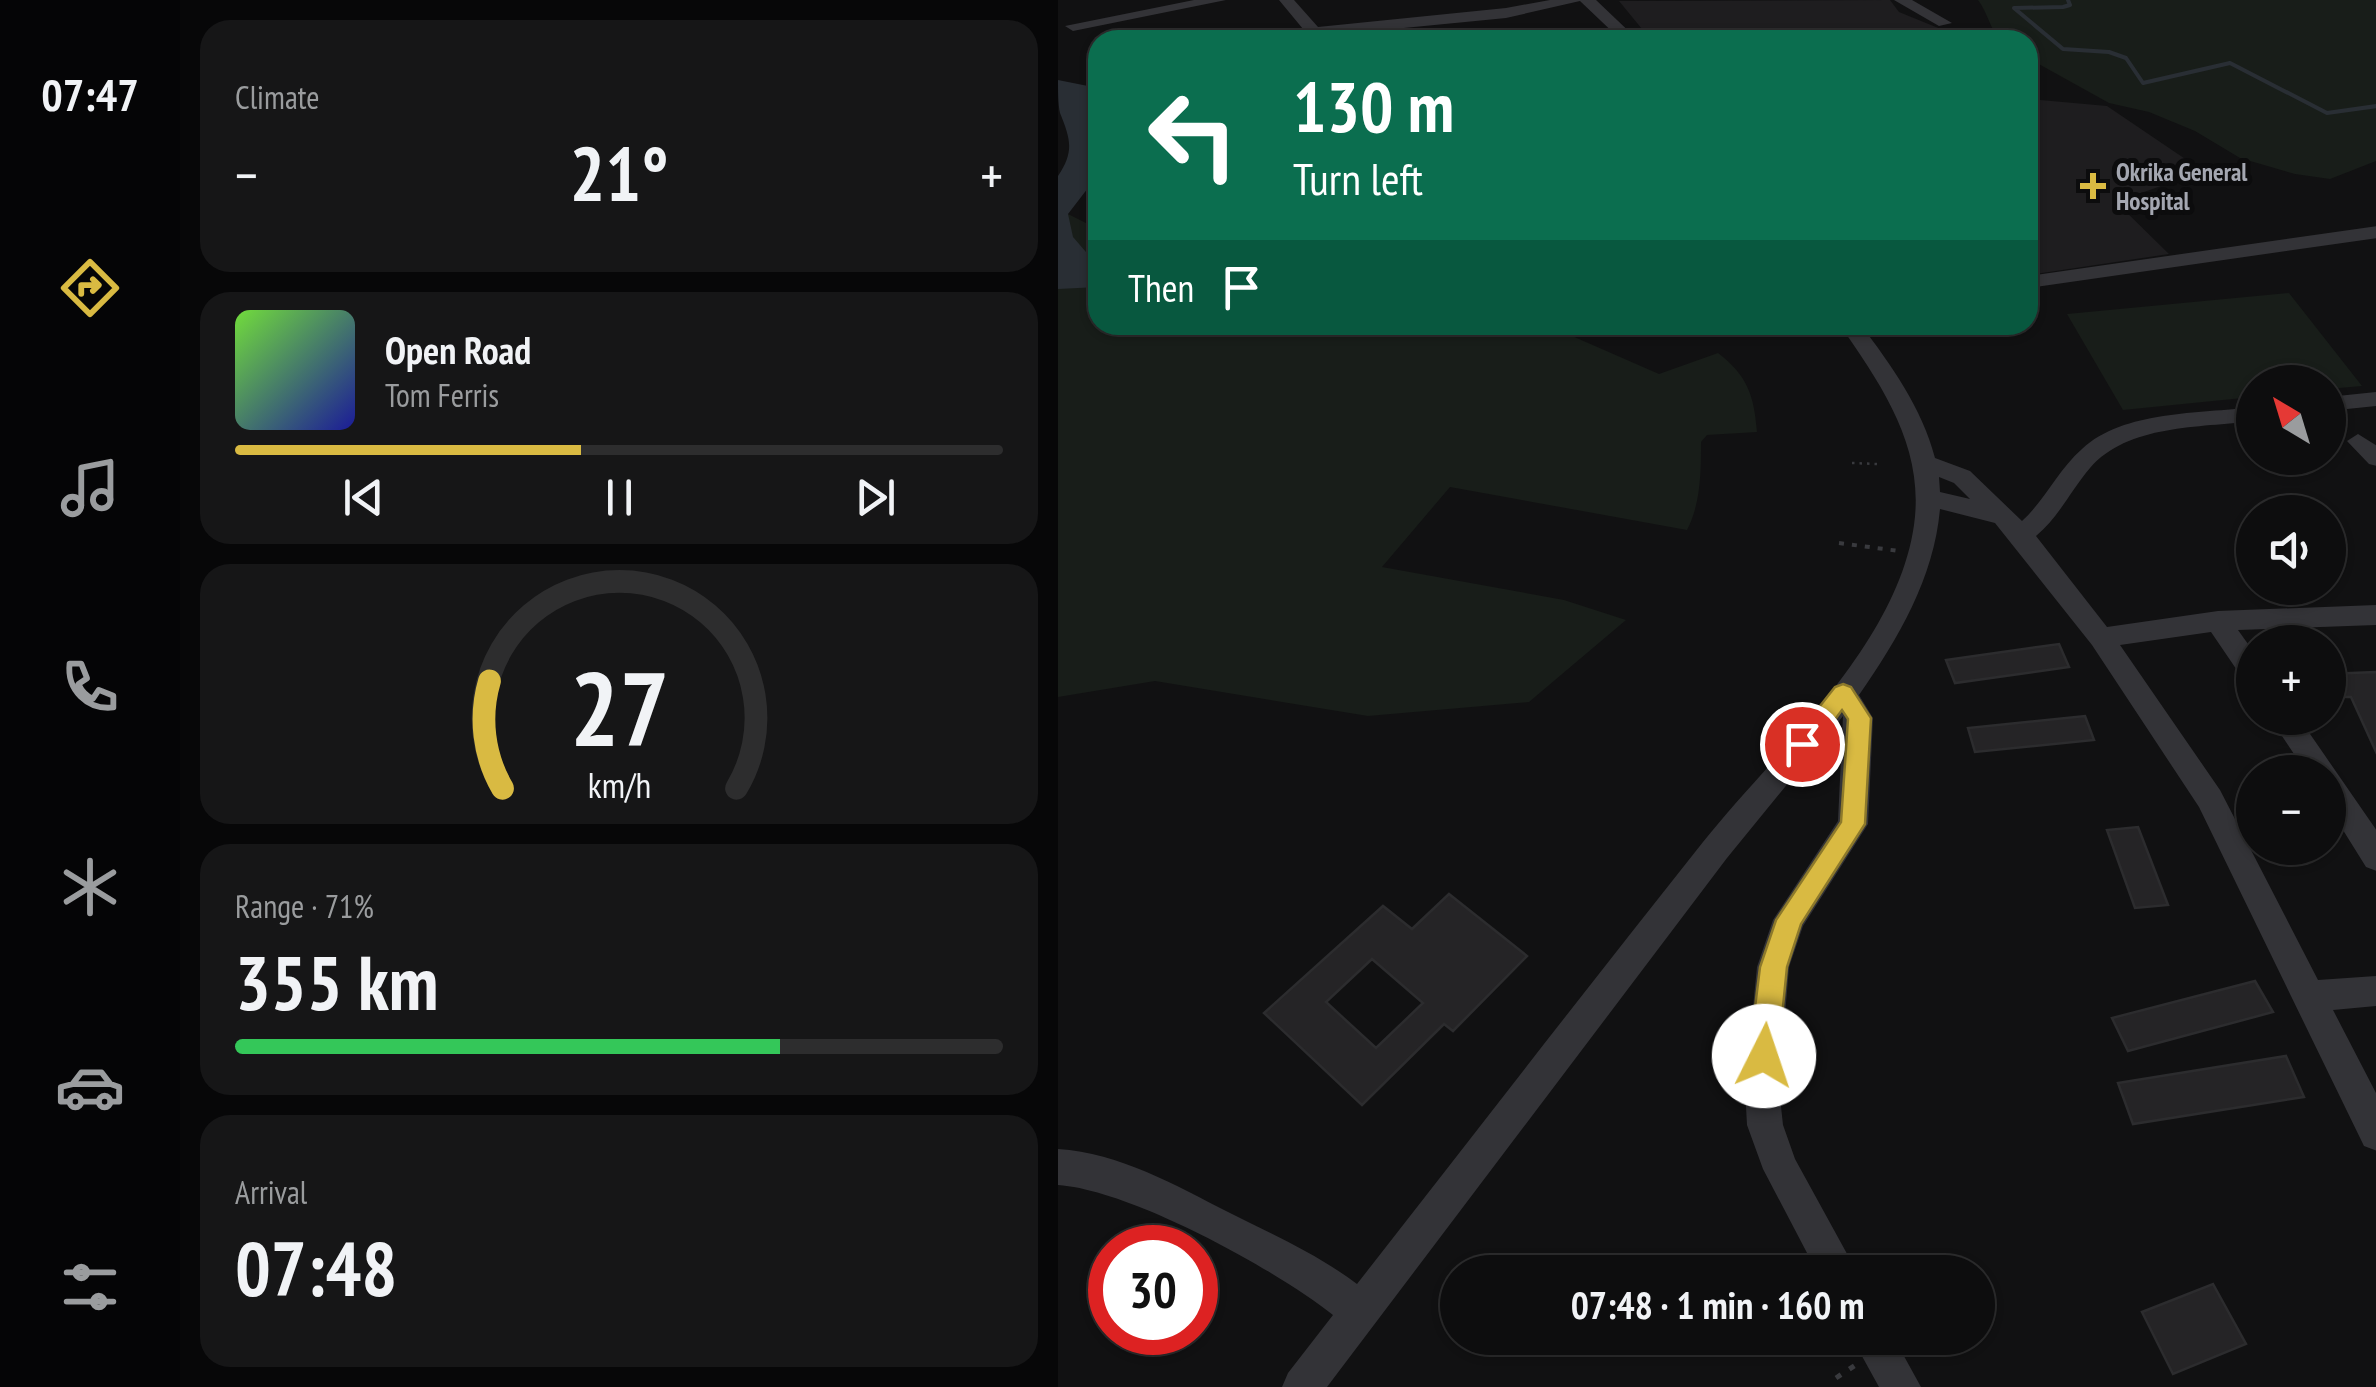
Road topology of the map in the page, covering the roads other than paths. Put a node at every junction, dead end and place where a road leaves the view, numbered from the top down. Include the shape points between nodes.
1 (1220, 0) edge
2 (1286, 0) edge
3 (1573, 0) edge
4 (1901, 0) edge
5 (1593, 1) edge
6 (1132, 13) edge
7 (1944, 23) dead end
8 (1074, 26) dead end
9 (1309, 30) edge
10 (1364, 30) edge
11 (1621, 30) edge
12 (2376, 232) edge
13 (2038, 281) edge
14 (1857, 335) edge
15 (2376, 399) edge
16 (2346, 402) edge
17 (2236, 416) edge
18 (2358, 441) dead end
19 (2376, 458) edge
20 (1926, 463) junction
21 (1929, 500) junction
22 (2010, 525) junction
23 (2376, 615) edge
24 (2218, 620) junction
25 (2101, 638) junction
26 (2236, 647) edge
27 (1843, 693) junction
28 (2346, 810) edge
29 (2376, 858) edge
30 (2376, 991) edge
31 (2309, 996) junction
32 (2376, 1133) edge
33 (1058, 1167) edge
34 (1829, 1255) edge
35 (1360, 1312) junction
36 (1882, 1355) edge
37 (1302, 1387) edge
38 (1902, 1387) edge

1 - 6 street
2 - 9 street
3 - 10 street
4 - 7 street
5 - 11 street
6 - 8 street
12 - 13 street
14 - 20 street via 1888,378
15 - 16 street
17 - 22 street via 2115,438 2094,450 2047,511
18 - 19 street
20 - 21 street
20 - 22 street via 1962,477
21 - 22 street
21 - 27 street via 1919,554 1895,613
22 - 25 street
23 - 24 street
24 - 25 street
24 - 26 street
25 - 31 street via 2210,798
27 - 34 street via 1859,718 1853,824 1790,920 1778,951 1764,1024 1762,1088 1765,1125 1781,1168
27 - 35 street
28 - 29 street
30 - 31 street
31 - 32 street
33 - 35 street via 1139,1187 1311,1272
35 - 37 street
36 - 38 street

